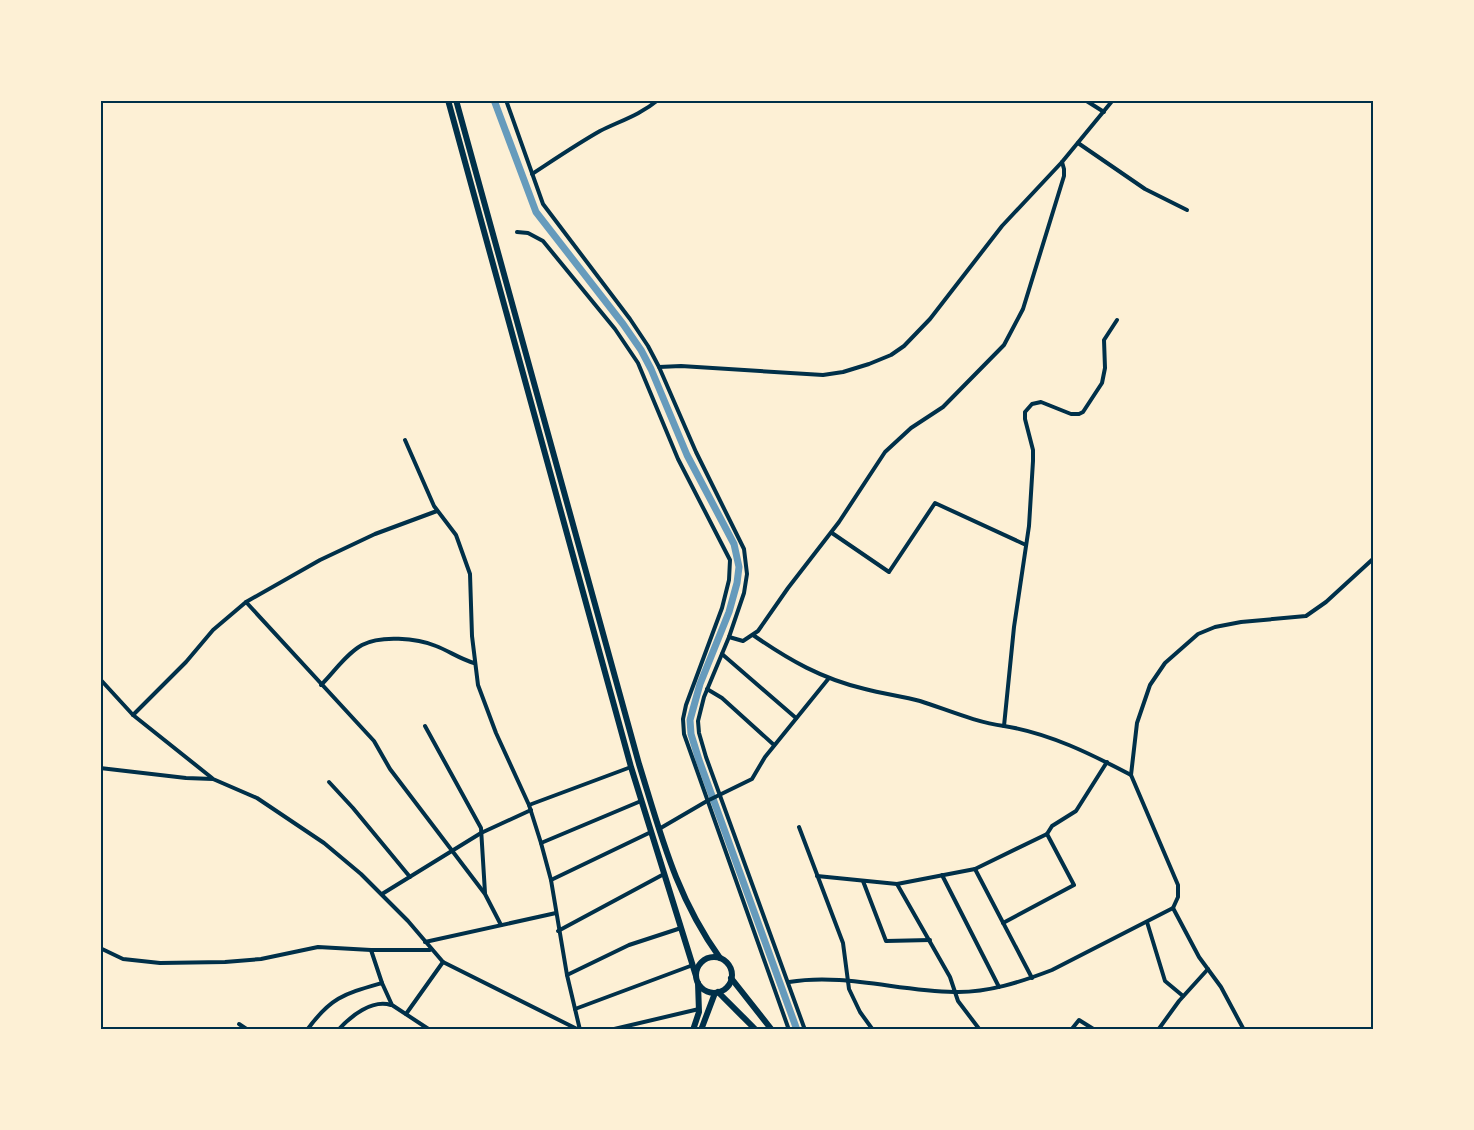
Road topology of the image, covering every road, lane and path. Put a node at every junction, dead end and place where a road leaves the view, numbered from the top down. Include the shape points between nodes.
1 (448, 100) edge
2 (456, 100) edge
3 (506, 100) edge
4 (658, 100) edge
5 (1085, 100) edge
6 (1113, 100) edge
7 (1104, 112) junction
8 (1078, 143) junction
9 (1062, 162) junction
10 (532, 174) junction
11 (1187, 210) dead end
12 (517, 232) dead end
13 (1117, 320) dead end
14 (659, 367) junction
15 (405, 440) dead end
16 (437, 511) junction
17 (831, 533) junction
18 (1026, 545) junction
19 (1374, 558) edge
20 (246, 602) junction
21 (753, 635) junction
22 (729, 637) junction
23 (722, 654) junction
24 (474, 663) junction
25 (829, 678) junction
26 (100, 679) edge
27 (321, 685) junction
28 (707, 689) junction
29 (133, 715) junction
30 (796, 718) junction
31 (425, 726) dead end
32 (1004, 726) junction
33 (774, 745) junction
34 (1107, 762) junction
35 (631, 767) junction
36 (100, 768) edge
37 (1131, 775) junction
38 (213, 779) junction
39 (329, 782) dead end
40 (720, 795) junction
41 (641, 801) junction
42 (707, 801) junction
43 (530, 807) junction
44 (799, 827) dead end
45 (659, 830) junction
46 (651, 832) junction
47 (481, 833) junction
48 (1047, 834) junction
49 (541, 843) junction
50 (453, 852) junction
51 (975, 869) junction
52 (664, 874) junction
53 (942, 875) junction
54 (817, 876) junction
55 (410, 877) junction
56 (551, 880) junction
57 (863, 881) junction
58 (897, 884) junction
59 (382, 894) junction
60 (485, 894) junction
61 (1173, 908) junction
62 (556, 913) junction
63 (1147, 922) junction
64 (1003, 923) junction
65 (501, 925) junction
66 (681, 928) junction
67 (558, 931) junction
68 (930, 940) junction
69 (425, 942) junction
70 (100, 948) edge
71 (371, 950) junction
72 (431, 950) junction
73 (720, 958) junction
74 (443, 962) junction
75 (693, 965) junction
76 (1208, 969) junction
77 (567, 975) junction
78 (731, 978) junction
79 (1032, 978) junction
80 (697, 979) junction
81 (847, 981) junction
82 (789, 982) junction
83 (382, 983) junction
84 (999, 987) junction
85 (717, 992) junction
86 (955, 992) junction
87 (1183, 996) junction
88 (392, 1005) junction
89 (699, 1008) junction
90 (575, 1009) junction
91 (406, 1014) junction
92 (239, 1024) dead end
93 (703, 1028) edge
94 (248, 1029) edge
95 (307, 1029) edge
96 (338, 1029) edge
97 (427, 1029) edge
98 (579, 1029) edge
99 (610, 1029) edge
100 (693, 1029) edge
101 (756, 1029) edge
102 (772, 1029) edge
103 (789, 1029) edge
104 (805, 1029) edge
105 (873, 1029) edge
106 (980, 1029) edge
107 (1071, 1029) edge
108 (1095, 1029) edge
109 (1158, 1029) edge
110 (1244, 1029) edge

1 - 35 highway
2 - 45 highway
3 - 10 street
4 - 10 street
5 - 7 street
6 - 7 street
7 - 8 street
8 - 9 street
8 - 11 street via 1145,189
9 - 14 street via 1002,226 930,319 891,355 823,375
9 - 17 street via 1064,176 1040,256 1009,338 948,402 885,452
10 - 14 street via 549,214 637,328
12 - 42 street via 543,241 622,339 643,372 678,459 728,554 728,588 683,719 687,745
13 - 18 street via 1104,340 1104,377 1085,411 1074,414 1041,402 1032,404 1025,412 1033,455
14 - 22 street via 744,549 746,584
15 - 16 street
16 - 20 street via 321,559
16 - 24 street via 456,535 470,574
17 - 18 street via 889,572 935,503
17 - 21 street
18 - 32 street
19 - 37 street via 1306,616 1215,627 1184,645 1158,672 1146,693 1134,738
20 - 27 street
20 - 29 street via 213,630
21 - 22 street via 739,642
21 - 25 street via 793,662
22 - 23 street
23 - 28 street
23 - 30 street
24 - 27 street via 423,641 376,641 354,651
24 - 43 street via 487,710
25 - 30 street
25 - 32 street
26 - 29 street
27 - 50 street via 374,741 390,769
28 - 33 street
28 - 40 street via 699,716 699,733
29 - 38 street
30 - 33 street
31 - 47 street
32 - 34 street via 1050,738
33 - 40 street via 752,779
34 - 37 street
34 - 48 street via 1076,811 1052,826
35 - 41 highway
35 - 43 street
36 - 38 street
37 - 61 street via 1178,885
38 - 59 street via 279,812 333,850
39 - 55 street
40 - 42 street
40 - 82 street
41 - 46 highway
41 - 49 street
42 - 45 street
42 - 103 street
43 - 47 street
43 - 49 street
44 - 54 street
45 - 73 highway via 684,898
46 - 52 highway
46 - 56 street
47 - 50 street
47 - 60 street
48 - 51 street
48 - 64 street via 1074,885
49 - 56 street
50 - 55 street
50 - 60 street
51 - 53 street
51 - 64 street
52 - 66 highway
52 - 67 street
53 - 58 street
53 - 84 street
54 - 57 street
54 - 81 street via 843,943
55 - 59 street
56 - 62 street
57 - 58 street
57 - 68 street via 886,941
58 - 68 street
59 - 69 street
60 - 65 street
61 - 63 street
61 - 76 street
62 - 65 street
62 - 67 street
63 - 79 street
63 - 87 street via 1165,981
64 - 79 street
65 - 69 street
66 - 75 highway
66 - 77 street via 629,945
67 - 77 street
68 - 86 street
69 - 72 street
70 - 71 street via 123,959 160,963 261,959 318,947
71 - 72 street
71 - 83 street
72 - 74 street
73 - 78 highway via 729,966
73 - 80 highway via 703,961 697,969
74 - 91 street
74 - 98 street
75 - 80 highway
75 - 90 street
76 - 87 street
76 - 110 street
77 - 90 street
78 - 85 highway via 727,987
78 - 102 highway
79 - 84 street
80 - 85 highway via 705,990
80 - 89 highway
81 - 82 street
81 - 86 street
81 - 105 street
82 - 104 street
83 - 88 street
83 - 95 street via 336,998
84 - 86 street
85 - 93 highway
85 - 101 highway
86 - 106 street
87 - 109 street
88 - 91 street
88 - 96 street via 372,1005
89 - 99 street
89 - 100 highway
90 - 98 street
91 - 97 street
92 - 94 street
107 - 108 street via 1079,1020

